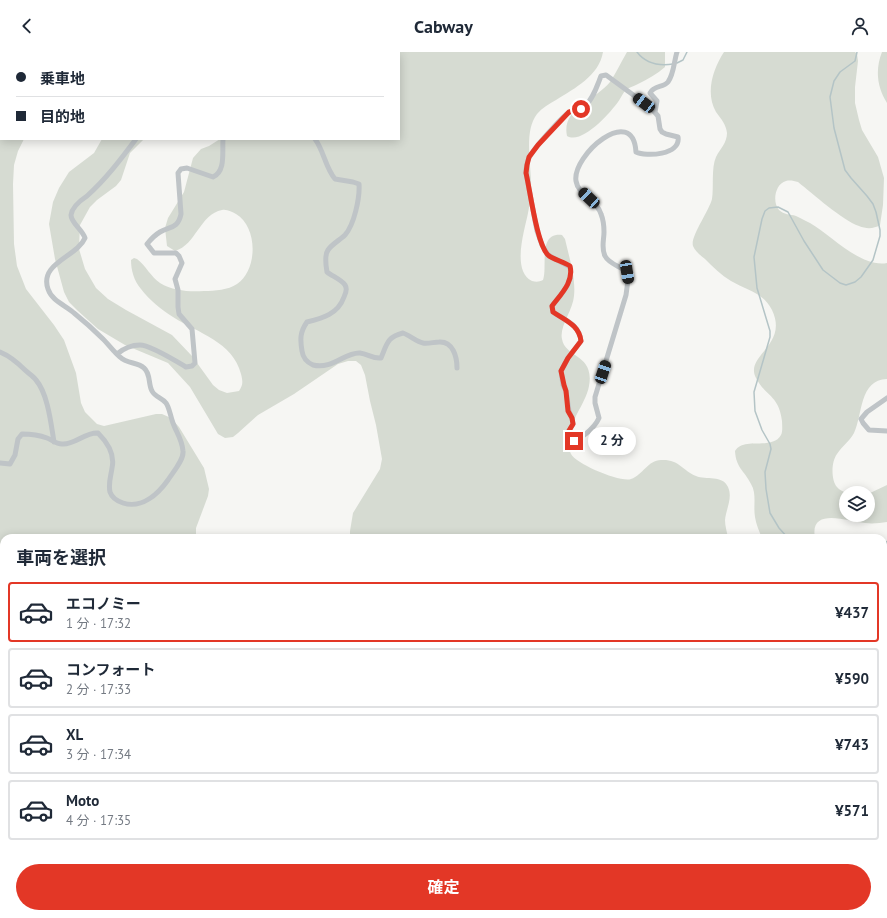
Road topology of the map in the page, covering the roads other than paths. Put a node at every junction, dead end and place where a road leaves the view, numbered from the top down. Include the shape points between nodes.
1 (677, 52) edge
2 (655, 112) junction
3 (135, 140) edge
4 (223, 140) edge
5 (316, 140) edge
6 (0, 352) edge
7 (117, 354) junction
8 (457, 368) dead end
9 (887, 398) edge
10 (887, 431) edge
11 (54, 442) junction
12 (0, 463) edge

1 - 2 street via 669,81 650,93 656,102
2 - 2 street via 606,75 601,76 586,106 569,112 529,157 526,173 542,245 548,255 570,266 572,273 571,279 552,306 553,312 574,325 580,333 581,341 561,371 568,411 573,424 567,434 570,441 580,438 599,418 594,403 595,397 626,295 628,280 627,272 605,256 600,211 577,185 576,172 585,155 615,132 628,132 635,144 636,152 640,154 666,153 672,149 677,144 678,137 662,132
3 - 7 street via 110,172 76,206 71,214 72,221 83,232 84,238 77,248 50,270 46,282 52,296 72,310
4 - 7 street via 221,170 217,175 212,177 187,168 181,169 178,174 180,221 172,228 154,236 147,244 154,253 176,253 182,260 175,280 178,307 180,314 192,329 195,363 186,366 141,344
5 - 8 street via 330,174 335,178 359,184 360,194 348,231 326,254 327,272 346,286 343,302 330,315 307,322 302,330 300,342 305,360 316,366 324,366 360,353 381,358 391,337 403,333 424,344 449,344 453,349
6 - 11 street via 10,356 36,379 49,411
7 - 11 street via 127,362 144,368 148,373 151,390 168,406 172,422 181,439 183,453 162,489 145,502 133,505 118,502 110,491 109,477 113,462 106,440 98,433 94,433 69,444
9 - 10 street via 861,419 869,430
11 - 12 street via 22,434 10,464

